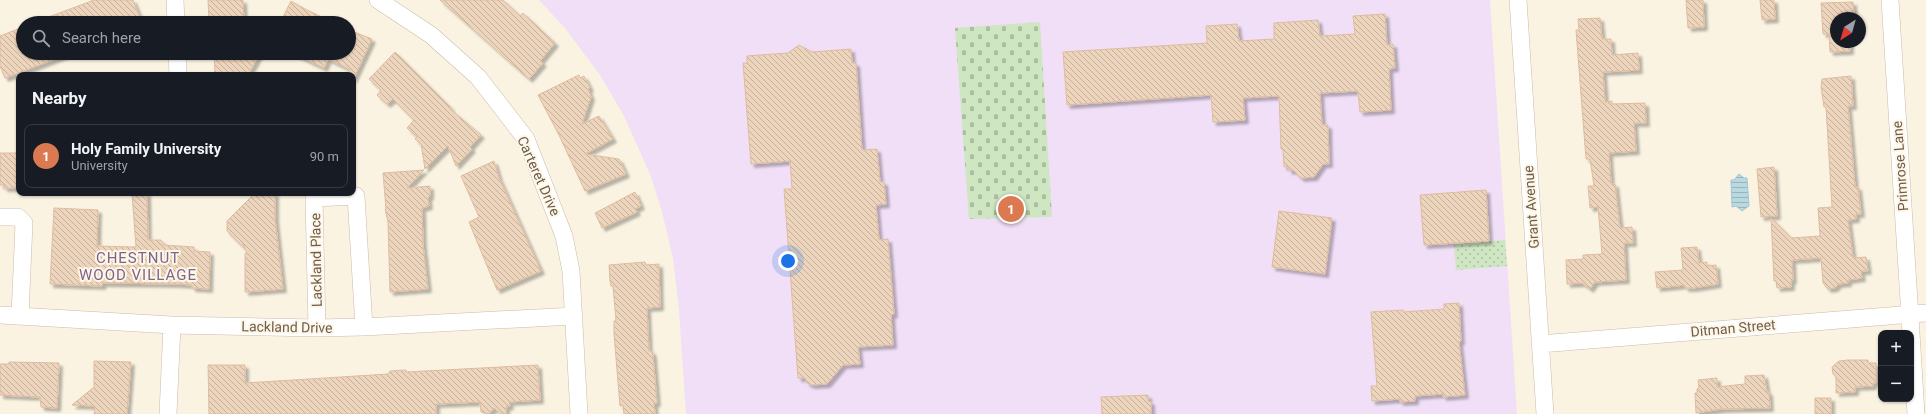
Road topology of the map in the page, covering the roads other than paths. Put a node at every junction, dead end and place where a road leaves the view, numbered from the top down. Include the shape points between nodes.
1 (175, 0) edge
2 (378, 0) edge
3 (1518, 0) edge
4 (1890, 0) edge
5 (176, 16) edge
6 (177, 60) edge
7 (178, 72) edge
8 (0, 217) edge
9 (1918, 314) edge
10 (0, 315) edge
11 (20, 316) junction
12 (574, 316) junction
13 (172, 325) junction
14 (364, 327) junction
15 (317, 328) junction
16 (1912, 330) edge
17 (1540, 344) junction
18 (1913, 366) edge
19 (168, 414) edge
20 (579, 414) edge
21 (1545, 414) edge
22 (1916, 414) edge

1 - 5 street
2 - 12 street, Carteret Drive via 431,35 478,77 526,139 564,236 572,271
3 - 17 street, Grant Avenue
4 - 9 street, Primrose Lane
6 - 7 street
8 - 11 street via 18,217 24,223
9 - 16 street, Primrose Lane
9 - 17 street, Ditman Street
10 - 11 street, Lackland Drive
11 - 13 street, Lackland Drive
12 - 14 street, Lackland Drive
12 - 20 street, Carteret Drive
13 - 15 street, Lackland Drive
13 - 19 street
14 - 15 street, Lackland Drive
14 - 15 street, Lackland Place via 356,196 314,198
17 - 21 street, Grant Avenue
18 - 22 street, Primrose Lane

